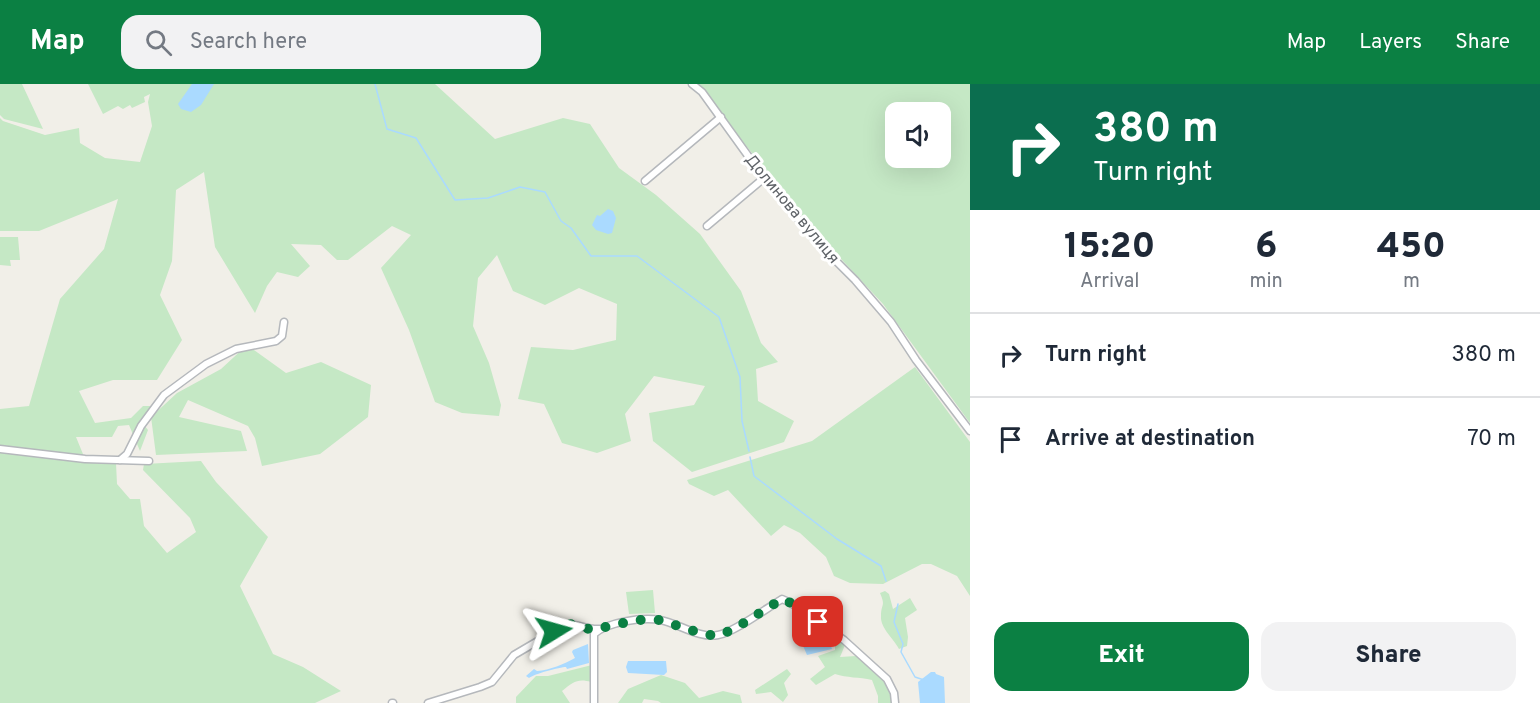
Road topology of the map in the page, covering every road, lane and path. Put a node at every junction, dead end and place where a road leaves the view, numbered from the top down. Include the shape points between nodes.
1 (692, 84) edge
2 (722, 117) junction
3 (764, 178) junction
4 (645, 181) dead end
5 (707, 226) dead end
6 (284, 322) dead end
7 (970, 431) edge
8 (0, 449) edge
9 (120, 460) junction
10 (149, 461) dead end
11 (599, 629) junction
12 (428, 703) edge
13 (594, 703) edge
14 (895, 703) edge

1 - 2 street, Долинова вулиця
2 - 3 street, Долинова вулиця
2 - 4 street
3 - 5 street
3 - 7 street, Долинова вулиця via 891,321
6 - 9 street via 282,336 276,341 236,349 206,364 164,395
8 - 9 street
9 - 10 street
11 - 12 street via 565,625 514,655 492,682
11 - 13 street via 594,634
11 - 14 street via 629,621 660,620 717,636 782,599 844,640 887,679

